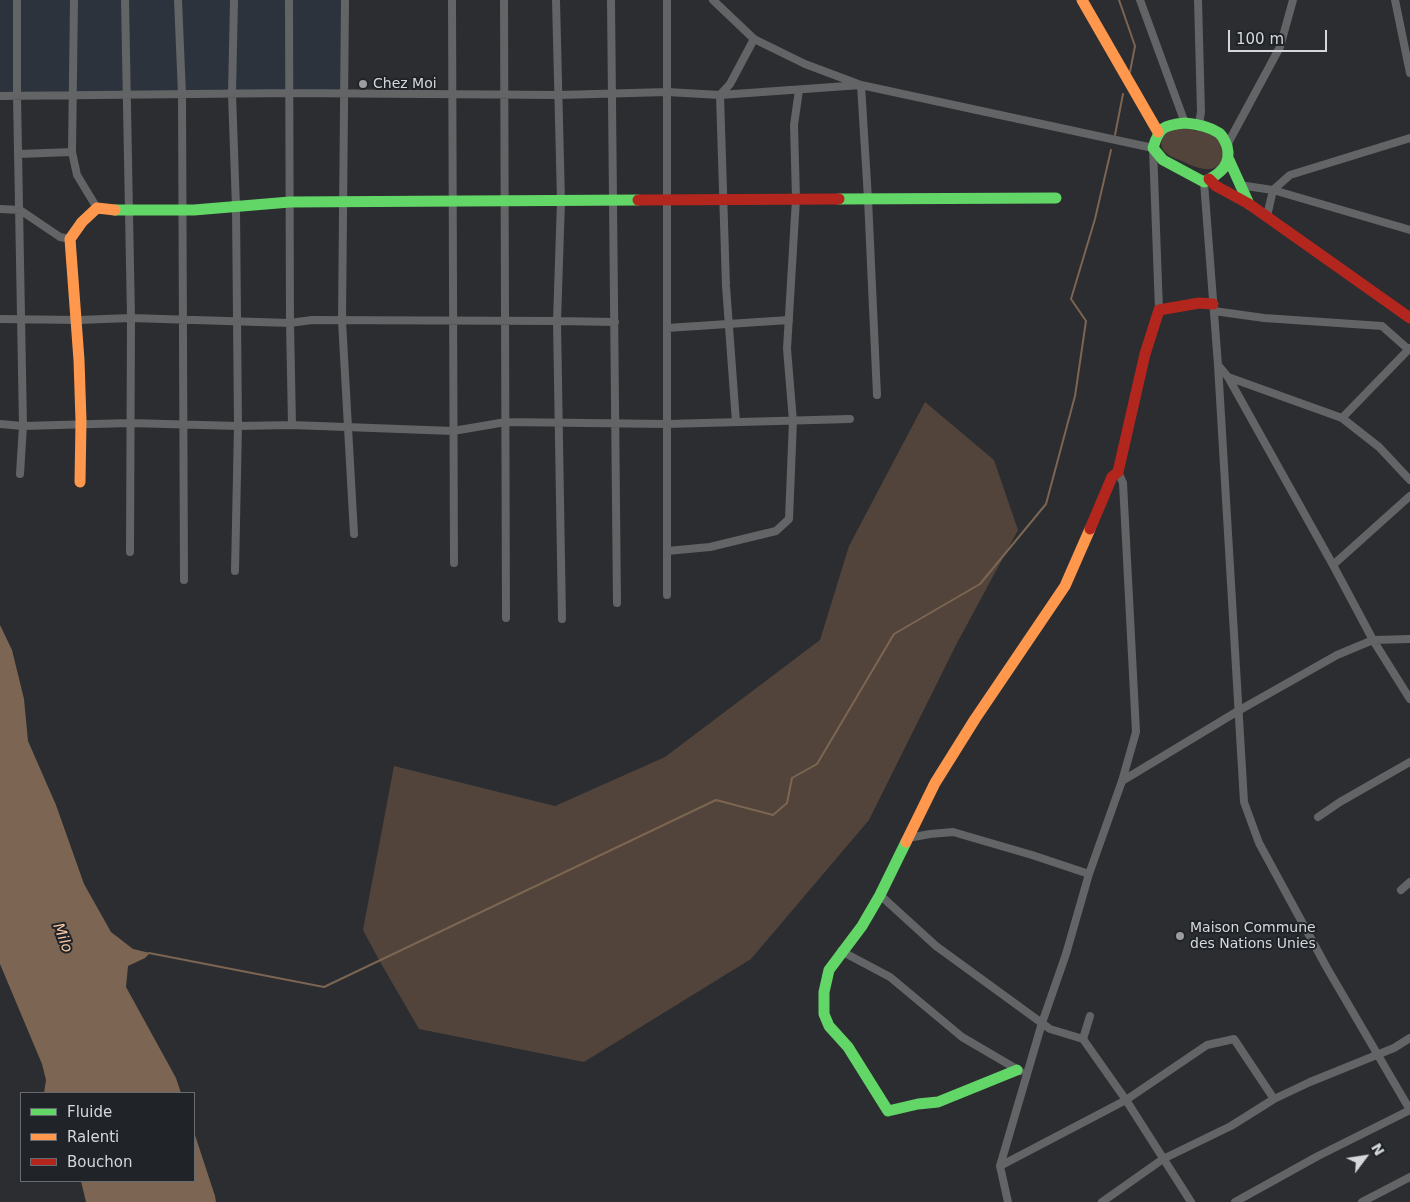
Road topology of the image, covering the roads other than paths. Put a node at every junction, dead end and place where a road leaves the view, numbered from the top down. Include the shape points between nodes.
1 (17, 0) edge
2 (74, 0) edge
3 (125, 0) edge
4 (178, 0) edge
5 (234, 0) edge
6 (289, 0) edge
7 (345, 0) edge
8 (452, 0) edge
9 (504, 0) edge
10 (556, 0) edge
11 (611, 0) edge
12 (667, 0) edge
13 (713, 0) edge
14 (1082, 0) edge
15 (1140, 0) edge
16 (1198, 0) edge
17 (1293, 0) edge
18 (1395, 0) edge
19 (754, 39) junction
20 (1410, 73) edge
21 (860, 85) junction
22 (799, 90) junction
23 (667, 92) junction
24 (290, 93) junction
25 (343, 93) junction
26 (182, 94) junction
27 (232, 94) junction
28 (612, 94) junction
29 (127, 95) junction
30 (452, 95) junction
31 (505, 95) junction
32 (559, 95) junction
33 (0, 96) edge
34 (17, 96) junction
35 (73, 96) junction
36 (720, 96) junction
37 (1185, 123) junction
38 (1199, 124) junction
39 (1158, 132) junction
40 (1410, 138) edge
41 (1226, 145) junction
42 (1153, 148) junction
43 (72, 152) junction
44 (18, 154) junction
45 (1229, 160) junction
46 (1206, 180) junction
47 (1239, 185) junction
48 (1273, 190) junction
49 (1056, 198) dead end
50 (796, 199) junction
51 (868, 199) junction
52 (613, 200) junction
53 (667, 200) junction
54 (723, 200) junction
55 (452, 201) junction
56 (505, 201) junction
57 (561, 201) junction
58 (290, 202) junction
59 (342, 202) junction
60 (1249, 204) junction
61 (236, 207) junction
62 (96, 208) junction
63 (0, 209) edge
64 (20, 210) junction
65 (182, 211) junction
66 (130, 212) junction
67 (1267, 216) junction
68 (1410, 230) edge
69 (70, 239) junction
70 (1214, 307) junction
71 (1160, 310) junction
72 (22, 318) junction
73 (131, 318) junction
74 (1410, 318) edge
75 (0, 319) edge
76 (78, 320) junction
77 (182, 320) junction
78 (236, 320) junction
79 (505, 320) junction
80 (557, 320) junction
81 (789, 320) junction
82 (342, 321) junction
83 (453, 321) junction
84 (615, 322) junction
85 (290, 323) junction
86 (729, 324) junction
87 (667, 328) junction
88 (1409, 348) edge
89 (1218, 365) junction
90 (1228, 377) junction
91 (877, 395) dead end
92 (1342, 418) junction
93 (850, 419) dead end
94 (793, 421) junction
95 (506, 422) junction
96 (559, 422) junction
97 (736, 422) junction
98 (130, 423) junction
99 (616, 423) junction
100 (0, 424) edge
101 (667, 424) junction
102 (182, 425) junction
103 (292, 425) junction
104 (23, 426) junction
105 (82, 426) junction
106 (238, 426) junction
107 (348, 428) junction
108 (453, 431) junction
109 (1118, 472) junction
110 (20, 474) dead end
111 (1410, 480) edge
112 (80, 482) dead end
113 (1410, 496) edge
114 (354, 534) dead end
115 (667, 551) junction
116 (130, 552) dead end
117 (454, 563) dead end
118 (1333, 564) junction
119 (235, 571) dead end
120 (184, 580) dead end
121 (667, 595) dead end
122 (617, 602) dead end
123 (506, 618) dead end
124 (562, 619) dead end
125 (1410, 639) edge
126 (1373, 640) junction
127 (1410, 699) edge
128 (1238, 711) junction
129 (1410, 762) edge
130 (1122, 781) junction
131 (1318, 817) dead end
132 (908, 838) junction
133 (1090, 874) junction
134 (1410, 882) edge
135 (1401, 890) dead end
136 (880, 895) junction
137 (841, 951) junction
138 (1090, 1016) dead end
139 (1042, 1023) junction
140 (1410, 1038) edge
141 (1083, 1039) junction
142 (1377, 1054) junction
143 (1022, 1072) junction
144 (1274, 1099) junction
145 (1126, 1100) junction
146 (1410, 1110) edge
147 (1163, 1159) junction
148 (1000, 1166) junction
149 (1410, 1177) edge
150 (1008, 1202) edge
151 (1102, 1202) edge
152 (1191, 1202) edge
153 (1235, 1202) edge
154 (1362, 1202) edge

1 - 34 street
2 - 35 street
3 - 29 street
4 - 26 street
5 - 27 street
6 - 24 street
7 - 25 street
8 - 30 street
9 - 31 street
10 - 32 street
11 - 28 street
12 - 23 street
13 - 19 street
14 - 39 street
15 - 37 street
16 - 38 street
17 - 41 street via 1280,46
18 - 20 street
19 - 21 street via 805,64
19 - 36 street
21 - 22 street
21 - 42 street
21 - 51 street
22 - 36 street
22 - 50 street via 794,125
23 - 28 street
23 - 36 street
23 - 53 street
24 - 25 street
24 - 27 street
24 - 58 street
25 - 30 street
25 - 59 street
26 - 27 street
26 - 29 street
26 - 65 street
27 - 61 street
28 - 32 street
28 - 52 street
29 - 35 street
29 - 66 street
30 - 31 street
30 - 55 street
31 - 32 street
31 - 56 street
32 - 57 street
33 - 34 street
34 - 35 street
34 - 44 street
35 - 43 street
36 - 54 street
37 - 38 street
37 - 39 street via 1168,124
38 - 41 street via 1220,133
39 - 42 street
40 - 48 street via 1290,175
41 - 45 street
42 - 46 street via 1162,160
42 - 71 street
43 - 44 street
43 - 62 street via 77,175
44 - 64 street
45 - 46 street via 1225,168
45 - 47 street
46 - 60 street
46 - 70 street
47 - 48 street
47 - 60 street
48 - 67 street
48 - 68 street
49 - 51 street
50 - 51 street
50 - 54 street
50 - 81 street
51 - 91 street
52 - 53 street
52 - 57 street
52 - 84 street
53 - 54 street
53 - 87 street
54 - 86 street
55 - 56 street
55 - 59 street
55 - 83 street
56 - 57 street
56 - 79 street
57 - 80 street
58 - 59 street
58 - 61 street
58 - 85 street
59 - 82 street
60 - 67 street
61 - 65 street
61 - 78 street
62 - 66 street
62 - 69 street
63 - 64 street
64 - 69 street via 60,237
64 - 72 street
65 - 66 street
65 - 77 street
66 - 73 street
67 - 74 street
69 - 76 street
70 - 71 street via 1199,303
70 - 88 street via 1264,318 1382,326
70 - 89 street
71 - 109 street via 1145,354
72 - 75 street
72 - 76 street
72 - 104 street
73 - 76 street
73 - 77 street
73 - 98 street
76 - 105 street
77 - 78 street
77 - 102 street
78 - 85 street
78 - 106 street
79 - 80 street
79 - 83 street
79 - 95 street
80 - 84 street
80 - 96 street
81 - 86 street
81 - 94 street via 786,349
82 - 83 street
82 - 85 street
82 - 107 street
83 - 108 street
84 - 99 street
85 - 103 street
86 - 87 street
86 - 97 street
87 - 101 street
88 - 92 street
89 - 90 street
89 - 128 street
90 - 92 street
90 - 118 street
92 - 111 street via 1379,447
93 - 94 street
94 - 97 street
94 - 115 street via 789,519 776,531 710,547
95 - 96 street
95 - 108 street
95 - 123 street
96 - 99 street
96 - 124 street
97 - 101 street
98 - 102 street
98 - 105 street
98 - 116 street
99 - 101 street
99 - 122 street
100 - 104 street
101 - 115 street
102 - 106 street
102 - 120 street
103 - 106 street
103 - 107 street
104 - 105 street
104 - 110 street
105 - 112 street
106 - 119 street
107 - 108 street
107 - 114 street
108 - 117 street
109 - 130 street via 1123,483 1136,732
109 - 132 street via 1112,477 1065,586 935,783
113 - 118 street
115 - 121 street
118 - 126 street
125 - 126 street
126 - 127 street
126 - 128 street via 1337,655
128 - 130 street
128 - 142 street via 1244,802 1259,843
129 - 131 street
130 - 133 street
132 - 133 street via 953,832
132 - 136 street
133 - 139 street
134 - 135 street
136 - 137 street via 862,926
136 - 139 street via 936,946
137 - 143 street via 890,977 962,1036
137 - 143 street via 829,970 824,1014 888,1111 938,1102
138 - 141 street
139 - 141 street via 1050,1029
139 - 143 street
140 - 142 street
141 - 145 street
142 - 144 street
142 - 146 street
143 - 148 street
144 - 145 street via 1234,1039 1207,1045
144 - 147 street via 1231,1126
145 - 147 street
145 - 148 street
146 - 153 street
147 - 151 street
147 - 152 street
148 - 150 street
149 - 154 street

